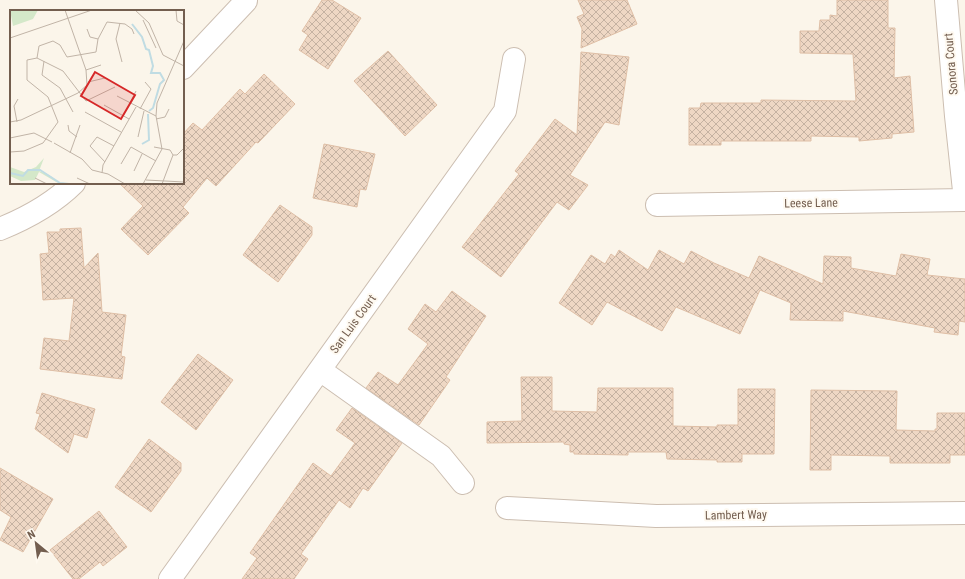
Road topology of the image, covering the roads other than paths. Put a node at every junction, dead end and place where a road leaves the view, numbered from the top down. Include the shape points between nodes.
1 (946, 0) edge
2 (246, 1) dead end
3 (514, 60) dead end
4 (184, 67) edge
5 (73, 184) edge
6 (965, 200) edge
7 (657, 205) dead end
8 (0, 229) edge
9 (320, 370) junction
10 (462, 482) dead end
11 (507, 508) dead end
12 (965, 512) edge
13 (170, 579) edge

1 - 6 street, Sonora Court
2 - 4 street
3 - 9 street, San Luis Court via 505,111
5 - 8 street via 66,192 30,216
6 - 7 street, Leese Lane
9 - 10 street via 442,456
9 - 13 street, San Luis Court
11 - 12 street, Lambert Way via 656,516

